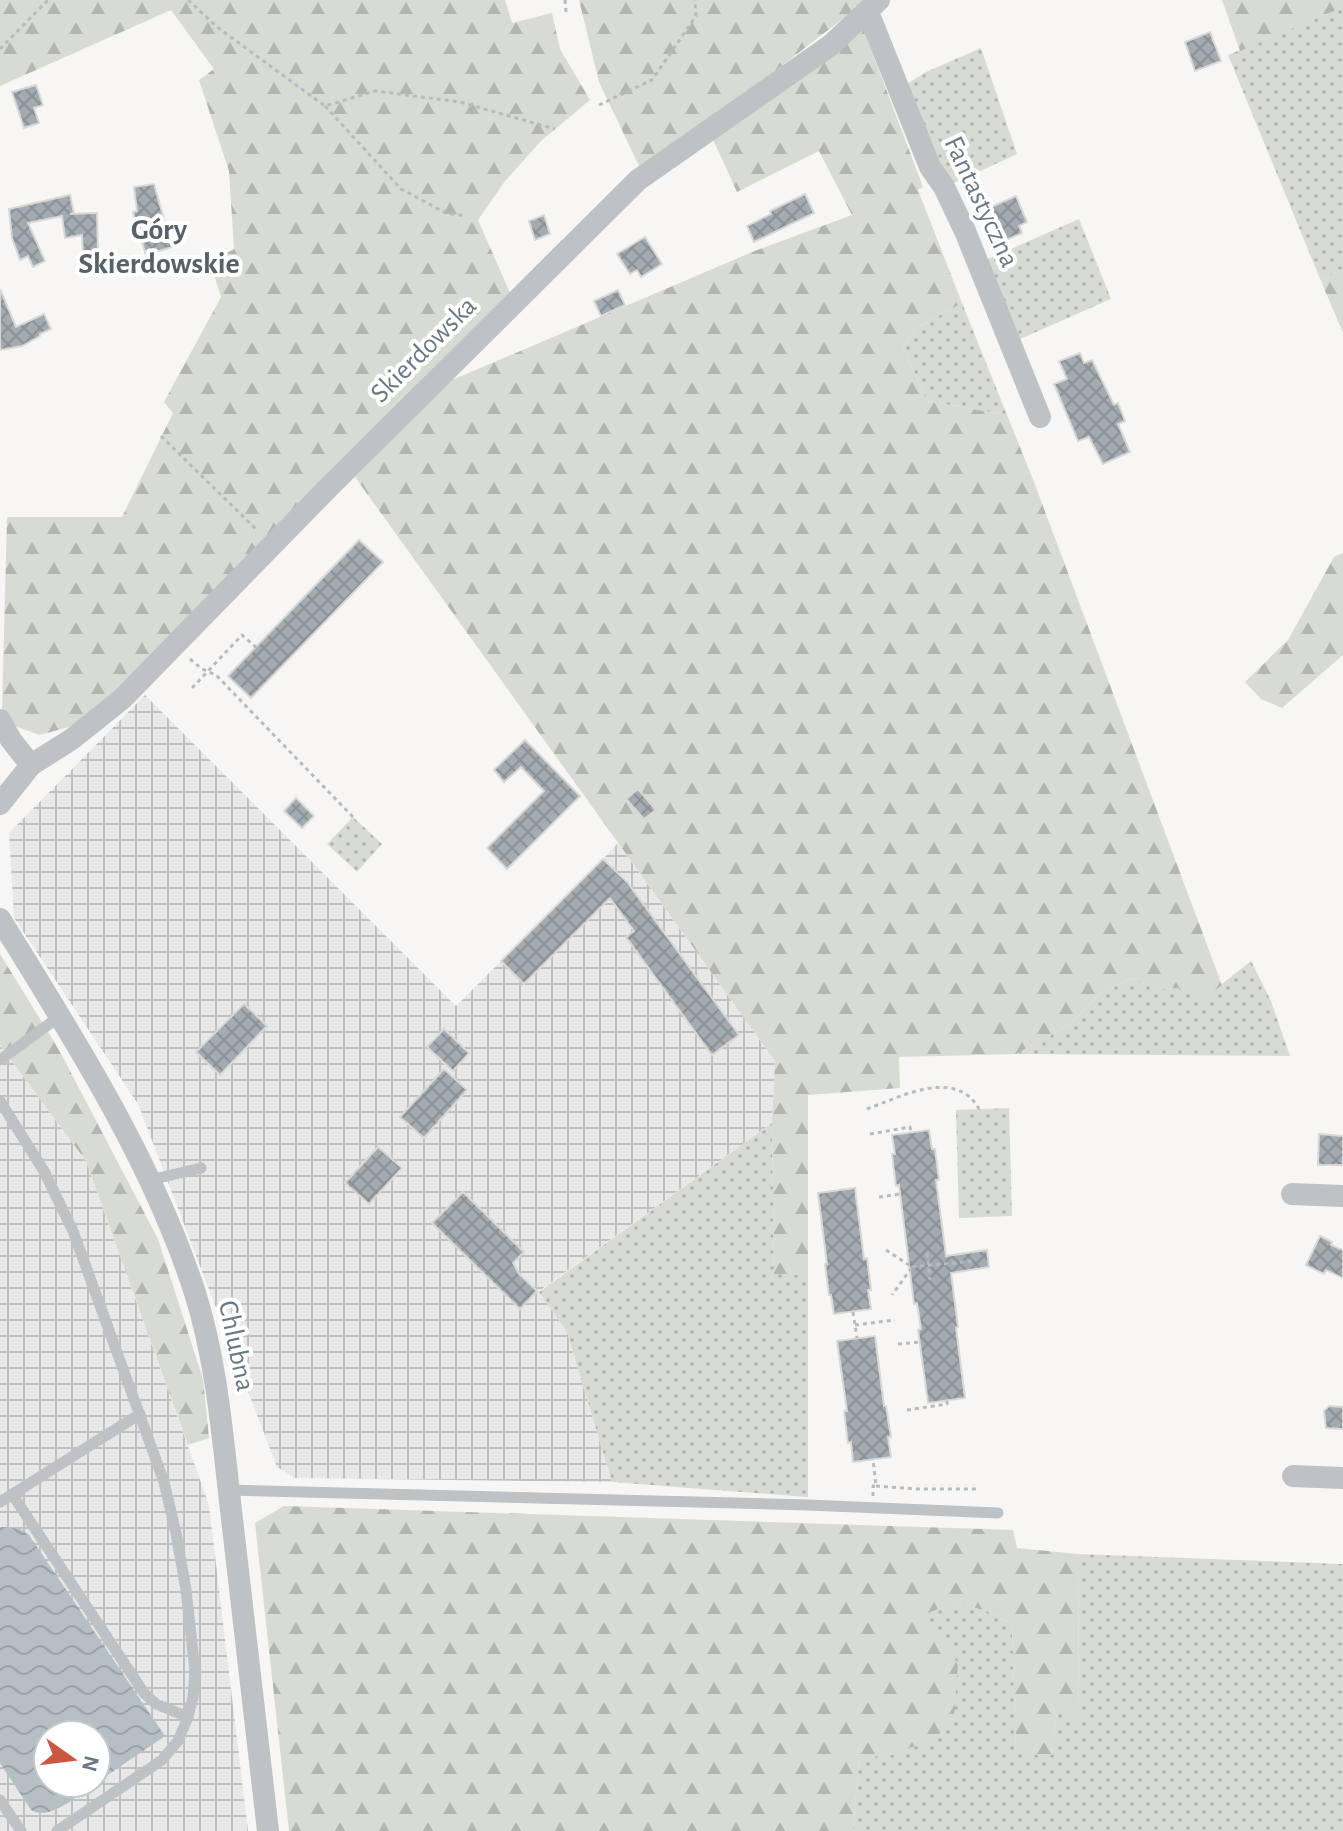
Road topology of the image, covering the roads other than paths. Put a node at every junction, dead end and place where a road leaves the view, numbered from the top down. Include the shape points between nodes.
1 (874, 6) edge
2 (1040, 417) dead end
3 (0, 720) edge
4 (31, 765) junction
5 (0, 804) edge
6 (0, 919) edge
7 (60, 1016) junction
8 (0, 1060) edge
9 (0, 1101) edge
10 (201, 1168) dead end
11 (150, 1180) junction
12 (1292, 1194) dead end
13 (1343, 1196) edge
14 (140, 1414) junction
15 (1293, 1476) dead end
16 (1343, 1478) edge
17 (229, 1490) junction
18 (12, 1494) junction
19 (0, 1502) edge
20 (998, 1513) dead end
21 (188, 1717) junction
22 (0, 1800) edge
23 (21, 1831) edge
24 (57, 1831) edge
25 (268, 1831) edge

1 - 2 street, Fantastyczna via 930,167 965,231
1 - 4 street, Skierdowska via 831,45 638,180 122,699
3 - 4 street
4 - 5 street
6 - 7 street, Chlubna
7 - 8 lane
7 - 11 street, Chlubna
9 - 14 lane via 59,1199
10 - 11 lane
11 - 17 street, Chlubna via 181,1251 206,1335
12 - 13 street
14 - 18 lane
14 - 21 lane via 164,1482 186,1590 195,1671
15 - 16 street
17 - 20 lane
17 - 25 street, Chlubna
18 - 19 lane
18 - 21 lane via 144,1693
21 - 24 lane via 162,1760
22 - 23 lane

